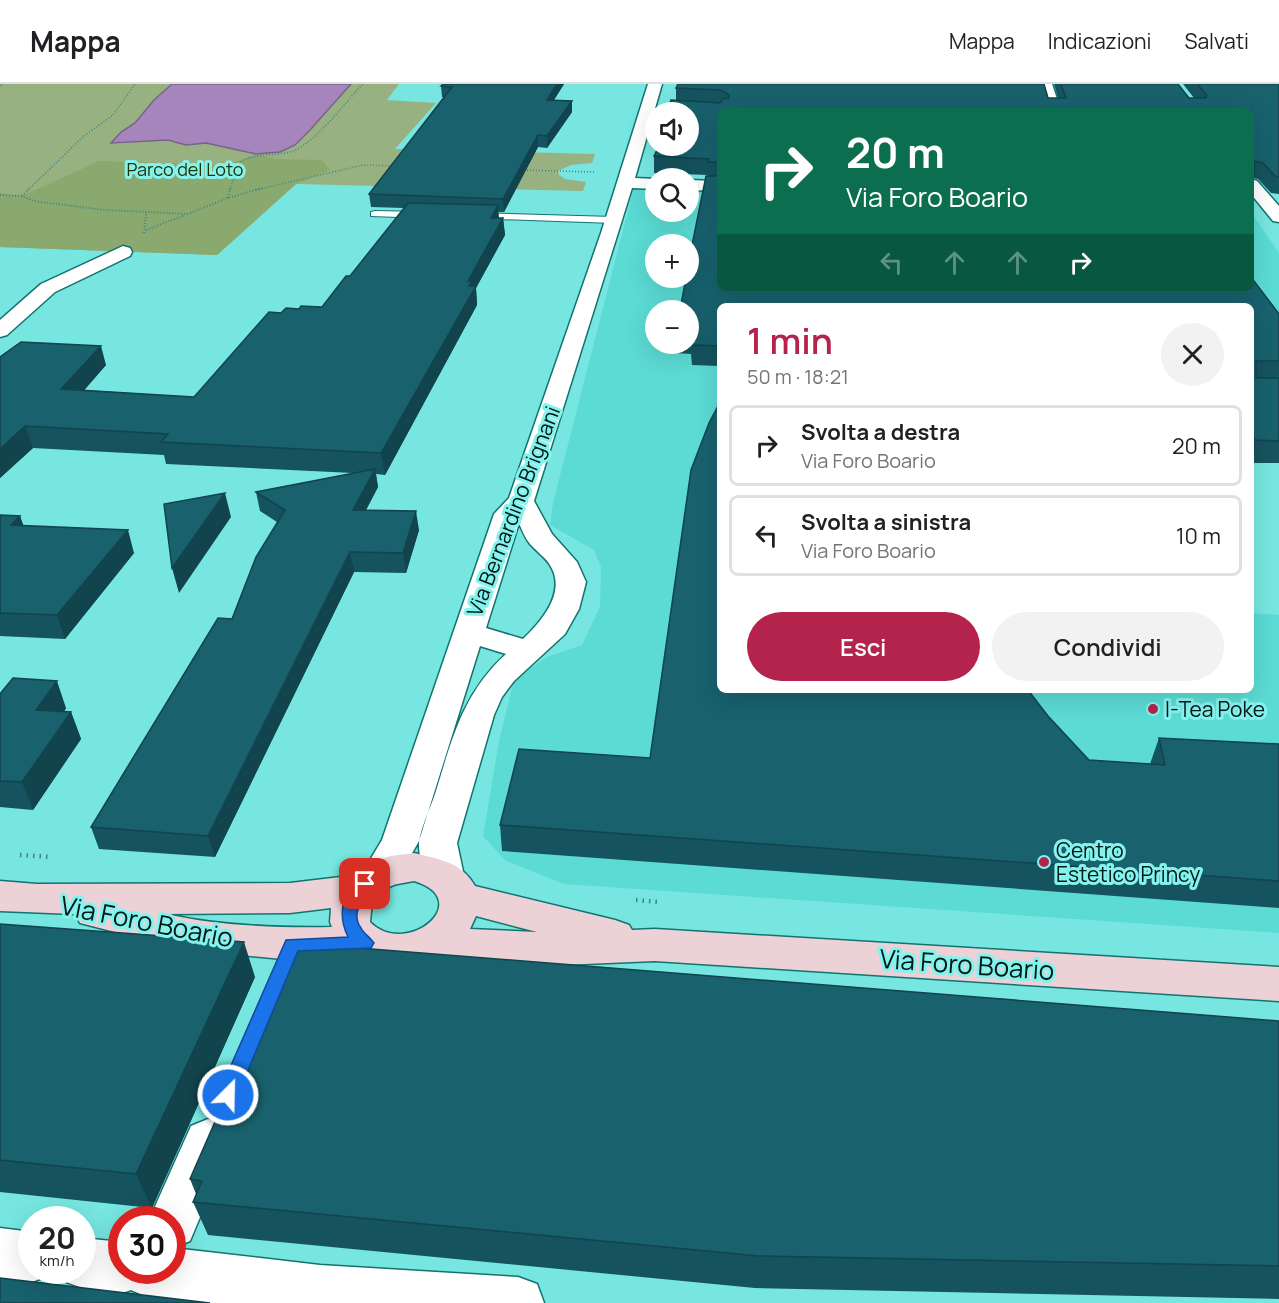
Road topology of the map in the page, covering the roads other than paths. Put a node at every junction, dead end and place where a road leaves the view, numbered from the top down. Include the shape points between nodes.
1 (656, 84) edge
2 (1045, 84) edge
3 (1053, 108) edge
4 (627, 178) junction
5 (645, 182) edge
6 (699, 185) edge
7 (717, 186) edge
8 (1254, 188) edge
9 (1266, 204) edge
10 (375, 214) edge
11 (433, 215) edge
12 (456, 216) edge
13 (1279, 217) edge
14 (614, 220) junction
15 (123, 252) dead end
16 (0, 330) edge
17 (521, 501) junction
18 (554, 553) junction
19 (493, 556) junction
20 (467, 633) junction
21 (529, 650) junction
22 (441, 712) junction
23 (477, 715) junction
24 (370, 882) junction
25 (452, 886) junction
26 (19, 898) edge
27 (365, 943) junction
28 (292, 944) junction
29 (429, 944) junction
30 (655, 945) junction
31 (1279, 984) edge
32 (274, 987) edge
33 (223, 1106) edge
34 (180, 1206) edge
35 (0, 1253) edge
36 (18, 1255) edge
37 (186, 1275) edge
38 (518, 1303) edge

1 - 4 street, Via Bernardino Brignani via 653,109
2 - 3 street
4 - 5 street
4 - 14 street, Via Bernardino Brignani
6 - 7 street
8 - 9 street
9 - 13 street
10 - 11 lane
12 - 14 lane
14 - 17 street, Via Bernardino Brignani
15 - 16 street via 48,288
17 - 18 street via 540,538
17 - 19 street, Via Bernardino Brignani via 508,514
18 - 19 street
18 - 21 street via 563,562 571,582 567,600 555,627
19 - 20 street, Via Bernardino Brignani
20 - 21 street
20 - 22 street, Via Bernardino Brignani
21 - 23 street via 503,674
22 - 23 street
22 - 24 street, Via Bernardino Brignani via 400,841
23 - 25 street via 438,843
24 - 25 street, Via Foro Boario via 396,869 414,867 430,869
24 - 26 street, Via Foro Boario via 290,898
24 - 27 street via 349,909 355,933
25 - 29 street, Via Foro Boario via 460,911 454,924
25 - 30 street, Via Foro Boario
26 - 28 street, Via Foro Boario via 186,934
27 - 28 street, Via Foro Boario
27 - 29 street, Via Foro Boario via 395,951
28 - 32 street
29 - 30 street, Via Foro Boario via 561,949
30 - 31 street, Via Foro Boario
33 - 34 street
35 - 36 street
37 - 38 street via 320,1292

